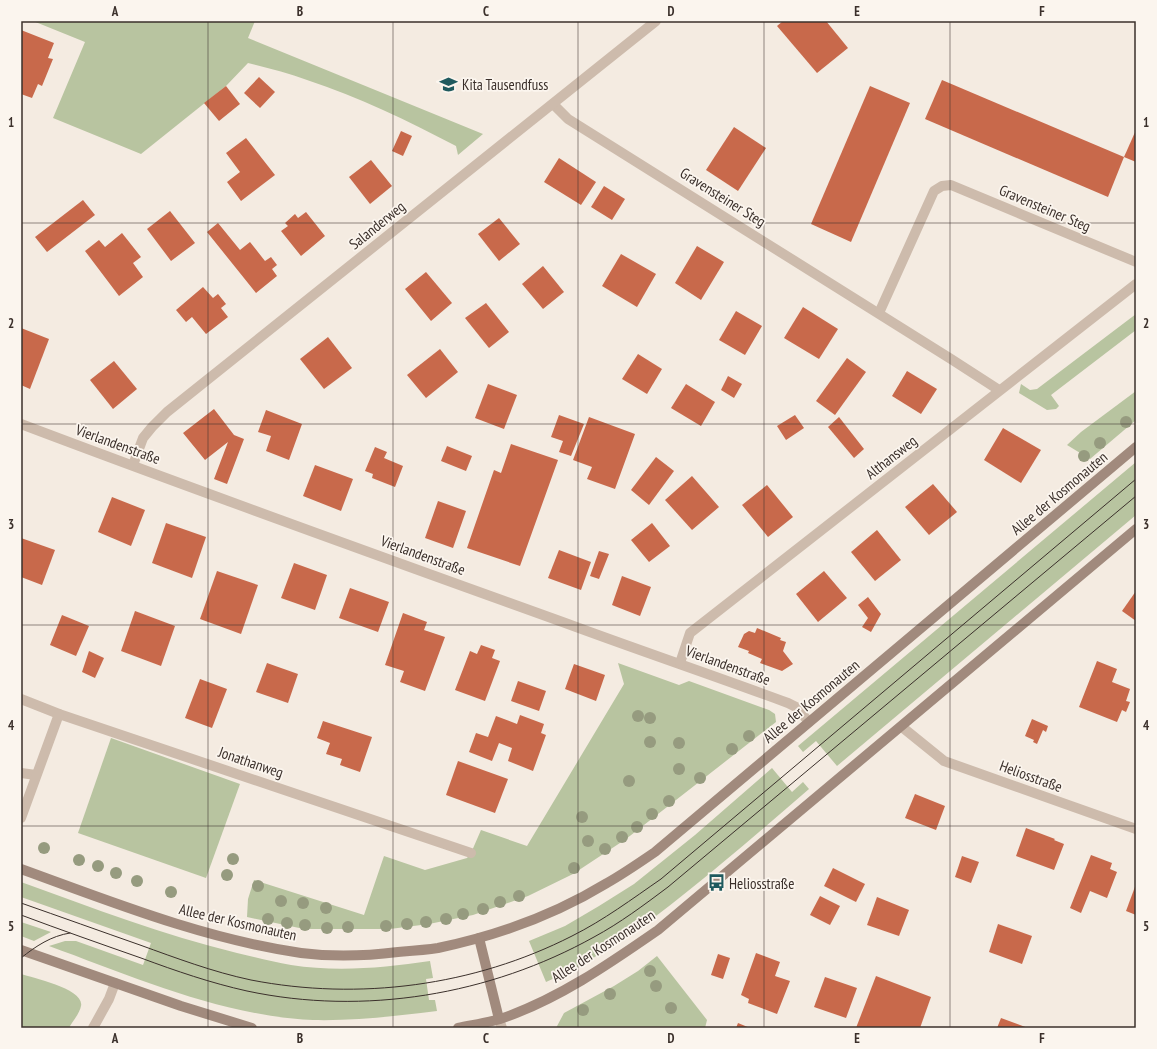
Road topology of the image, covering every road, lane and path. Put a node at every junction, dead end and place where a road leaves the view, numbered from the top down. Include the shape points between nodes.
1 (656, 21) edge
2 (553, 104) junction
3 (1136, 262) edge
4 (1136, 284) edge
5 (879, 314) junction
6 (999, 390) junction
7 (21, 424) edge
8 (1136, 447) edge
9 (133, 466) junction
10 (1136, 529) edge
11 (680, 663) junction
12 (21, 699) edge
13 (59, 714) junction
14 (809, 722) junction
15 (902, 726) junction
16 (21, 773) edge
17 (36, 775) junction
18 (21, 818) edge
19 (1136, 829) edge
20 (471, 853) dead end
21 (21, 869) edge
22 (479, 938) junction
23 (21, 950) edge
24 (115, 983) junction
25 (500, 1023) edge
26 (93, 1028) edge
27 (252, 1028) edge
28 (458, 1028) edge

1 - 2 street, Salanderweg
2 - 5 street, Gravensteiner Steg via 568,119
2 - 9 street, Salanderweg via 167,412 143,438
3 - 5 street, Gravensteiner Steg via 951,185 942,186 934,191
4 - 6 street, Althansweg
5 - 6 street, Gravensteiner Steg
6 - 11 street, Althansweg via 690,633
7 - 9 street, Vierlandenstraße
8 - 14 main road, Allee der Kosmonauten
9 - 11 street, Vierlandenstraße
10 - 15 main road, Allee der Kosmonauten
11 - 14 street, Vierlandenstraße via 788,703 796,707
12 - 13 street, Jonathanweg
13 - 17 street
13 - 20 street, Jonathanweg
14 - 22 main road, Allee der Kosmonauten via 655,852 607,884 516,926
15 - 19 street, Heliosstraße via 944,761
15 - 25 main road, Allee der Kosmonauten via 658,930 583,980
16 - 17 street
17 - 18 street
21 - 22 main road, Allee der Kosmonauten via 154,917 263,946 303,953 344,956 384,954 437,948
22 - 25 main road
23 - 24 main road
24 - 26 street
24 - 27 main road
25 - 28 main road, Allee der Kosmonauten

